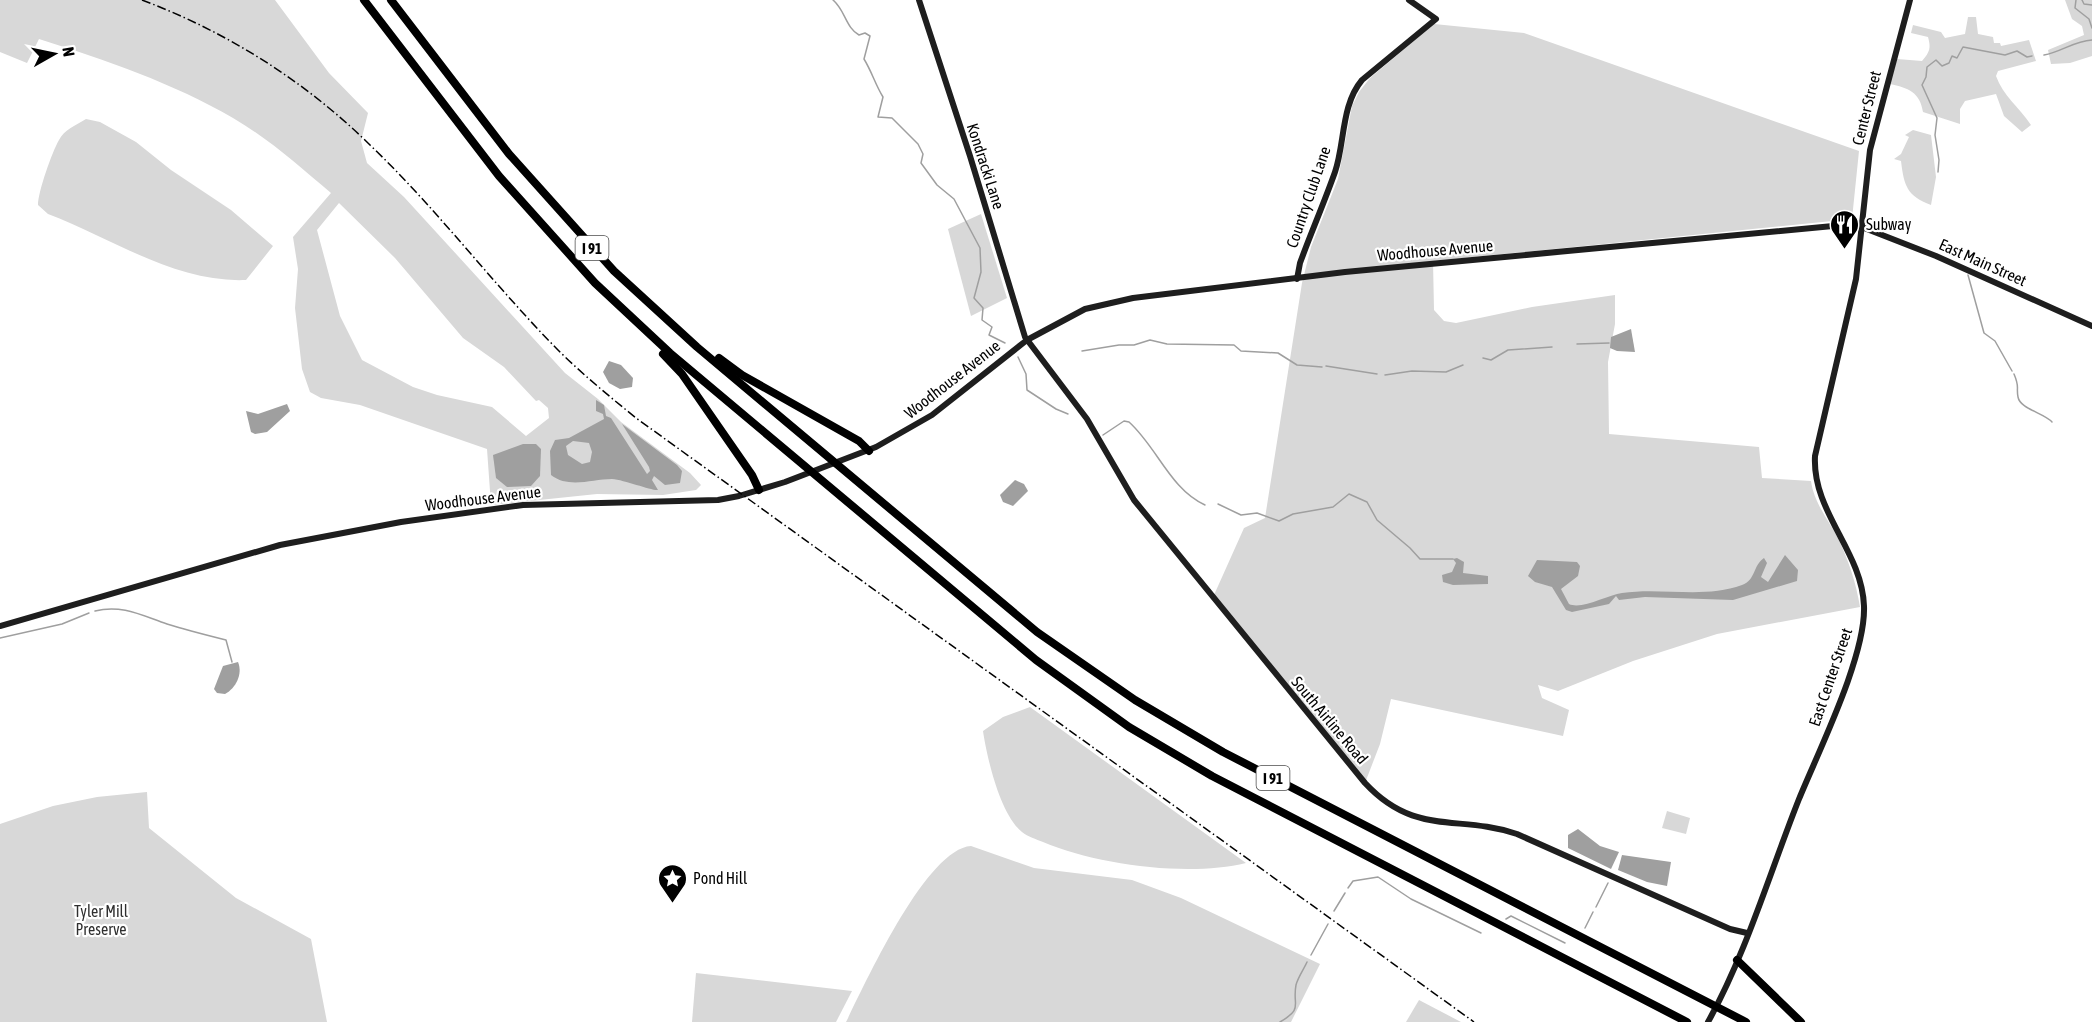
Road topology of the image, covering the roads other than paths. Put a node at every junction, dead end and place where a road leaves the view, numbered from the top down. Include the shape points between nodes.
1 (364, 0) edge
2 (391, 0) edge
3 (919, 0) edge
4 (1409, 0) edge
5 (1910, 0) edge
6 (1861, 226) junction
7 (1297, 279) junction
8 (2092, 326) edge
9 (646, 332) junction
10 (1027, 340) junction
11 (692, 342) junction
12 (868, 451) junction
13 (759, 490) junction
14 (0, 626) edge
15 (1747, 933) junction
16 (1737, 960) junction
17 (1687, 1022) edge
18 (1708, 1022) edge
19 (1746, 1022) edge
20 (1801, 1022) edge

1 - 9 highway, I 91 via 516,196
2 - 11 highway, I 91 via 546,198 619,276
3 - 10 main road, Kondracki Lane
4 - 7 main road, Country Club Lane via 1436,19 1362,80 1354,92 1335,170
5 - 6 main road, Center Street via 1870,150
6 - 7 main road, Woodhouse Avenue via 1798,228
6 - 8 main road, East Main Street
6 - 15 main road, East Center Street via 1856,279 1817,447 1815,475 1821,499 1861,585 1861,633 1841,695
7 - 10 main road, Woodhouse Avenue via 1132,297 1101,304 1071,315
9 - 13 highway via 682,374
9 - 17 highway, I 91 via 1023,650 1154,743 1246,795
10 - 12 main road, Woodhouse Avenue via 923,421
10 - 15 main road, South Airline Road via 1087,419 1134,500 1380,797 1424,820 1517,834 1730,929
11 - 12 highway via 858,441
11 - 19 highway, I 91 via 1016,616 1096,675 1258,771
12 - 13 main road, Woodhouse Avenue
13 - 14 main road, Woodhouse Avenue via 724,499 523,505 401,522 280,544
15 - 16 main road, East Center Street
16 - 18 main road, East Center Street
16 - 20 highway

